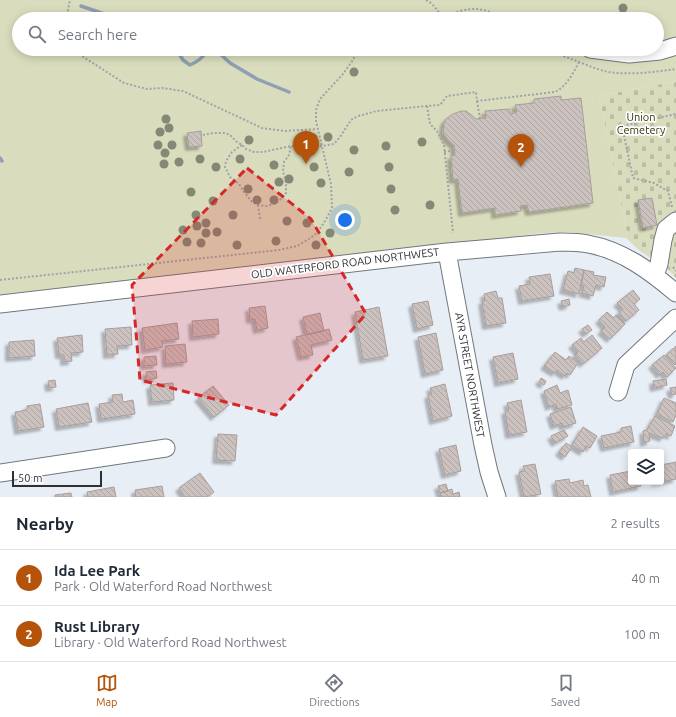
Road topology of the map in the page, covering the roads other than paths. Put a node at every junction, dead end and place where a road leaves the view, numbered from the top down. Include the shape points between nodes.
1 (676, 46) edge
2 (664, 50) edge
3 (676, 221) edge
4 (447, 252) junction
5 (655, 275) junction
6 (676, 293) edge
7 (0, 304) edge
8 (676, 318) edge
9 (618, 392) dead end
10 (166, 448) dead end
11 (0, 473) edge
12 (497, 497) edge

1 - 2 street
3 - 5 street via 666,229
4 - 5 street, OLD WATERFORD ROAD NORTHWEST via 575,242 621,255
4 - 7 street, OLD WATERFORD ROAD NORTHWEST
4 - 12 street, AYR STREET NORTHWEST via 483,446
5 - 6 street, OLD WATERFORD ROAD NORTHWEST
8 - 9 street via 626,365
10 - 11 street

